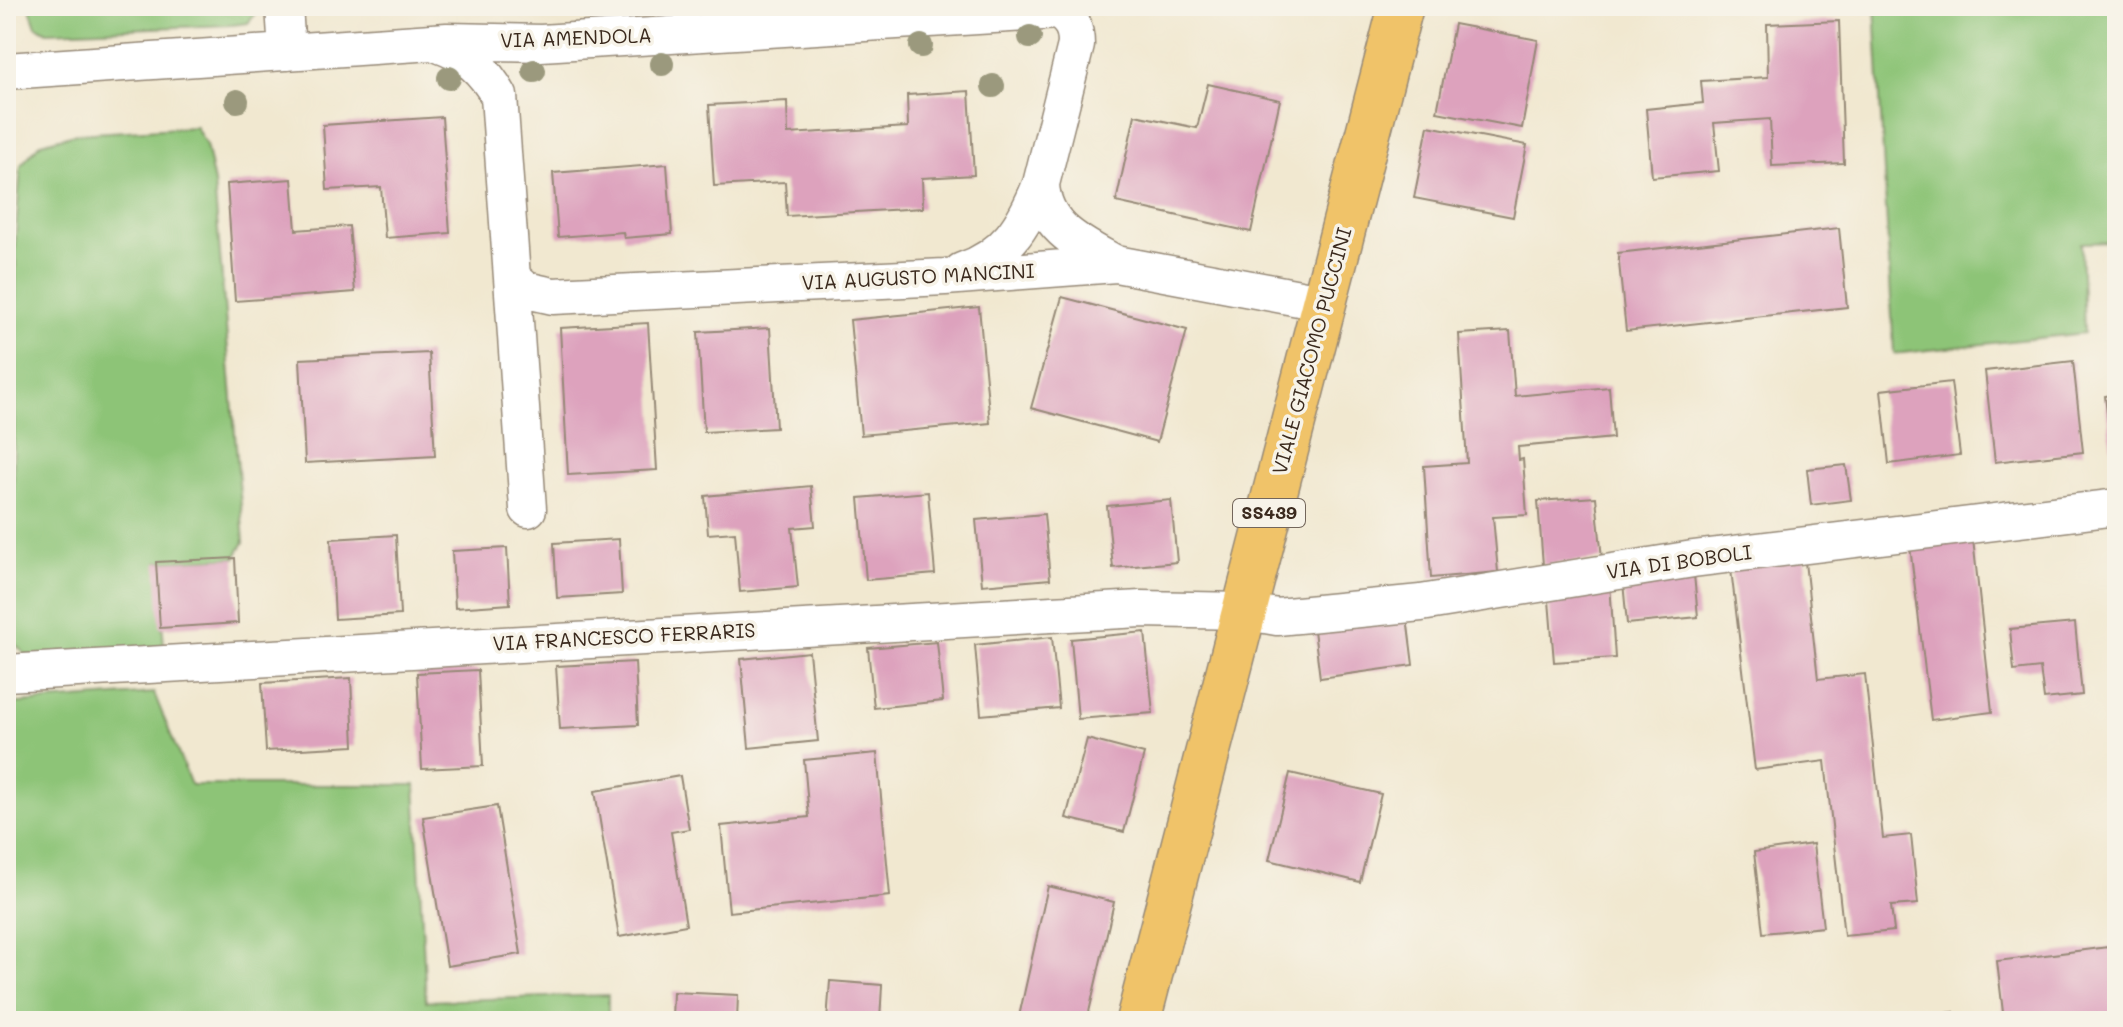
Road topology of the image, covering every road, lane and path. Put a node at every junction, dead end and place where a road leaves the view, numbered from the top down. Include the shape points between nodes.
1 (284, 6) edge
2 (1401, 6) edge
3 (432, 42) junction
4 (541, 43) junction
5 (287, 52) junction
6 (6, 71) edge
7 (499, 96) junction
8 (1041, 184) junction
9 (1116, 264) junction
10 (945, 277) junction
11 (512, 278) junction
12 (1326, 303) junction
13 (2117, 507) edge
14 (528, 509) dead end
15 (1243, 611) junction
16 (6, 673) edge
17 (1138, 1021) edge

1 - 5 street
2 - 12 main road, VIALE GIACOMO PUCCINI / SS439
3 - 4 street, VIA AMENDOLA
3 - 5 street, VIA AMENDOLA
3 - 7 street via 465,54 486,73
4 - 7 street via 517,63
4 - 8 street, VIA AMENDOLA via 1058,11 1076,32 1076,45
5 - 6 street, VIA AMENDOLA
7 - 11 street
8 - 9 street via 1042,202 1055,224
8 - 10 street, VIA AMENDOLA via 1004,248 985,263
9 - 10 street, VIA AUGUSTO MANCINI
9 - 12 street, VIA AUGUSTO MANCINI
10 - 11 street, VIA AUGUSTO MANCINI via 553,296 526,290
11 - 14 street
12 - 15 main road, VIALE GIACOMO PUCCINI / SS439
13 - 15 street, VIA DI BOBOLI via 1693,559 1421,603 1277,617
15 - 16 street, VIA FRANCESCO FERRARIS via 1141,609
15 - 17 main road, VIALE GIACOMO PUCCINI / SS439

